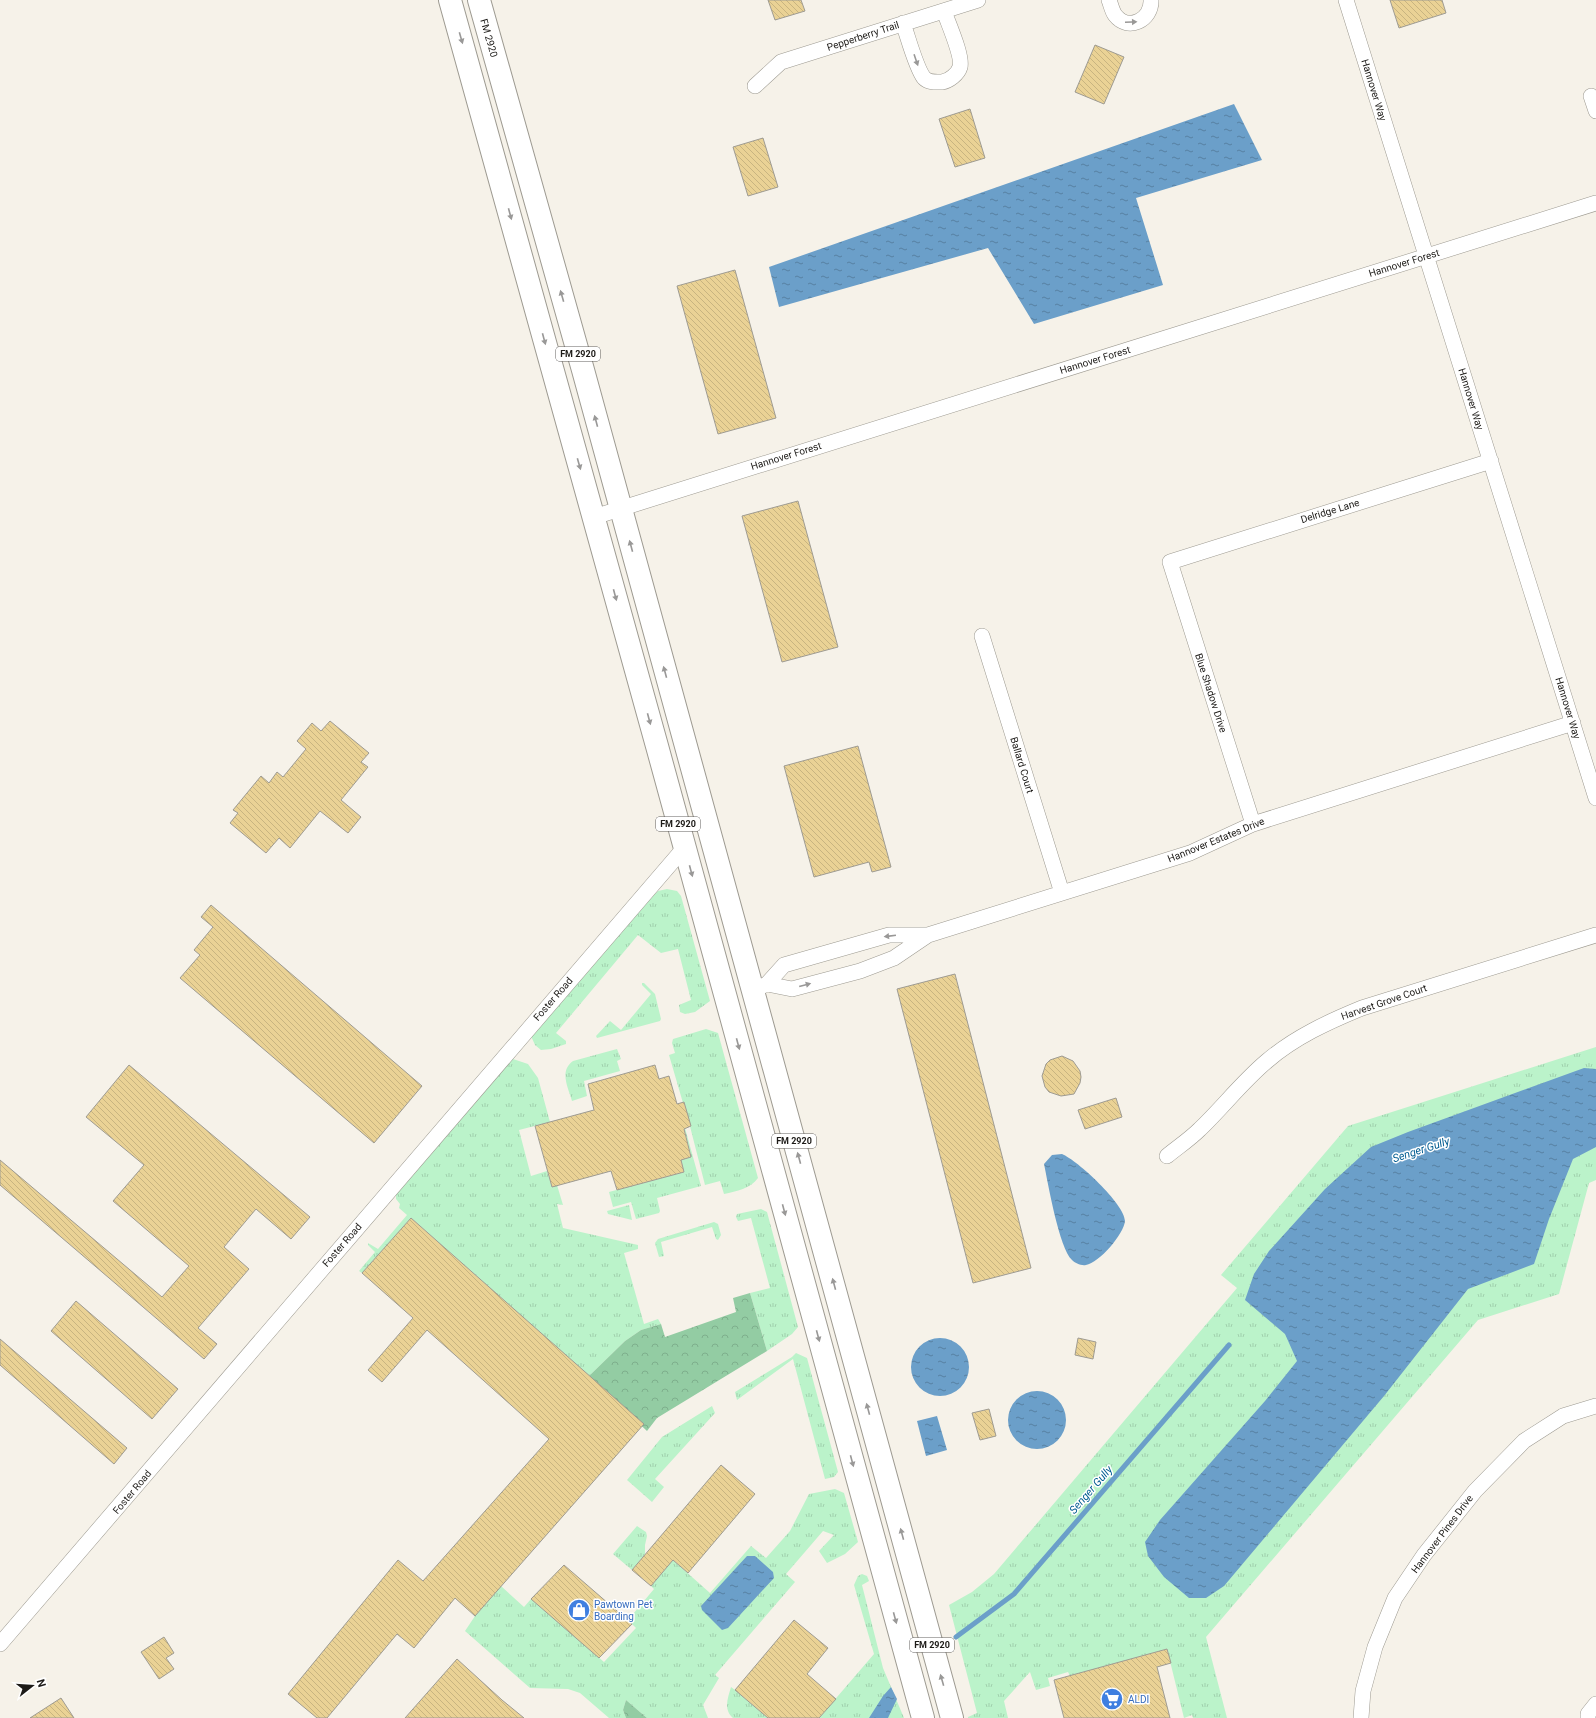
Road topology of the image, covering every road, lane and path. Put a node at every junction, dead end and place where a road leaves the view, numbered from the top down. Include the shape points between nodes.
1 (450, 0) edge
2 (479, 0) edge
3 (978, 0) edge
4 (1109, 0) edge
5 (1151, 0) edge
6 (1346, 0) edge
7 (944, 11) junction
8 (903, 23) junction
9 (755, 86) dead end
10 (1591, 96) dead end
11 (1596, 111) edge
12 (1596, 203) edge
13 (1426, 256) junction
14 (1491, 461) junction
15 (620, 508) junction
16 (594, 517) junction
17 (1170, 562) joint
18 (982, 636) dead end
19 (1573, 723) junction
20 (1596, 798) edge
21 (1252, 824) junction
22 (684, 847) junction
23 (1062, 893) junction
24 (1596, 934) edge
25 (928, 935) junction
26 (760, 987) junction
27 (1167, 1156) dead end
28 (1596, 1406) edge
29 (0, 1644) edge
30 (1596, 1704) edge
31 (923, 1718) edge
32 (952, 1718) edge
33 (1361, 1718) edge
34 (1588, 1718) edge

1 -> 16 main road, FM 2920 / FM 2920
15 -> 2 main road, FM 2920 / FM 2920
3 - 7 street, Pepperberry Trail
4 -> 5 street via 1114,14 1126,23 1137,22 1147,16
6 - 13 street, Hannover Way
7 - 8 street, Pepperberry Trail
8 -> 7 street via 920,72 925,79 932,82 944,82 954,77 960,68 960,57
8 - 9 street, Pepperberry Trail via 781,62
10 - 11 street
12 - 13 street, Hannover Forest
13 - 14 street, Hannover Way
13 - 15 street, Hannover Forest
14 - 17 street, Delridge Lane
14 - 19 street, Hannover Way
15 - 16 street, Hannover Forest
26 -> 15 main road, FM 2920 / FM 2920
16 -> 22 main road, FM 2920 / FM 2920
17 - 21 street, Blue Shadow Drive
18 - 23 street, Ballard Court
19 - 20 street, Hannover Way
19 - 21 street, Hannover Estates Drive
21 - 23 street, Hannover Estates Drive via 1190,853
22 - 29 street, Foster Road
22 -> 31 main road, FM 2920 / FM 2920
23 - 25 street, Hannover Estates Drive
24 - 27 street, Harvest Grove Court via 1328,1021 1268,1060 1200,1129
26 -> 25 street, Hannover Estates Drive via 792,989 860,970 894,958
25 -> 26 street, Hannover Estates Drive via 889,935 784,965
32 -> 26 main road, FM 2920 / FM 2920
28 - 33 street, Hannover Pines Drive via 1564,1416 1524,1441 1475,1491 1424,1555 1395,1598 1375,1647 1363,1691
30 - 34 street

